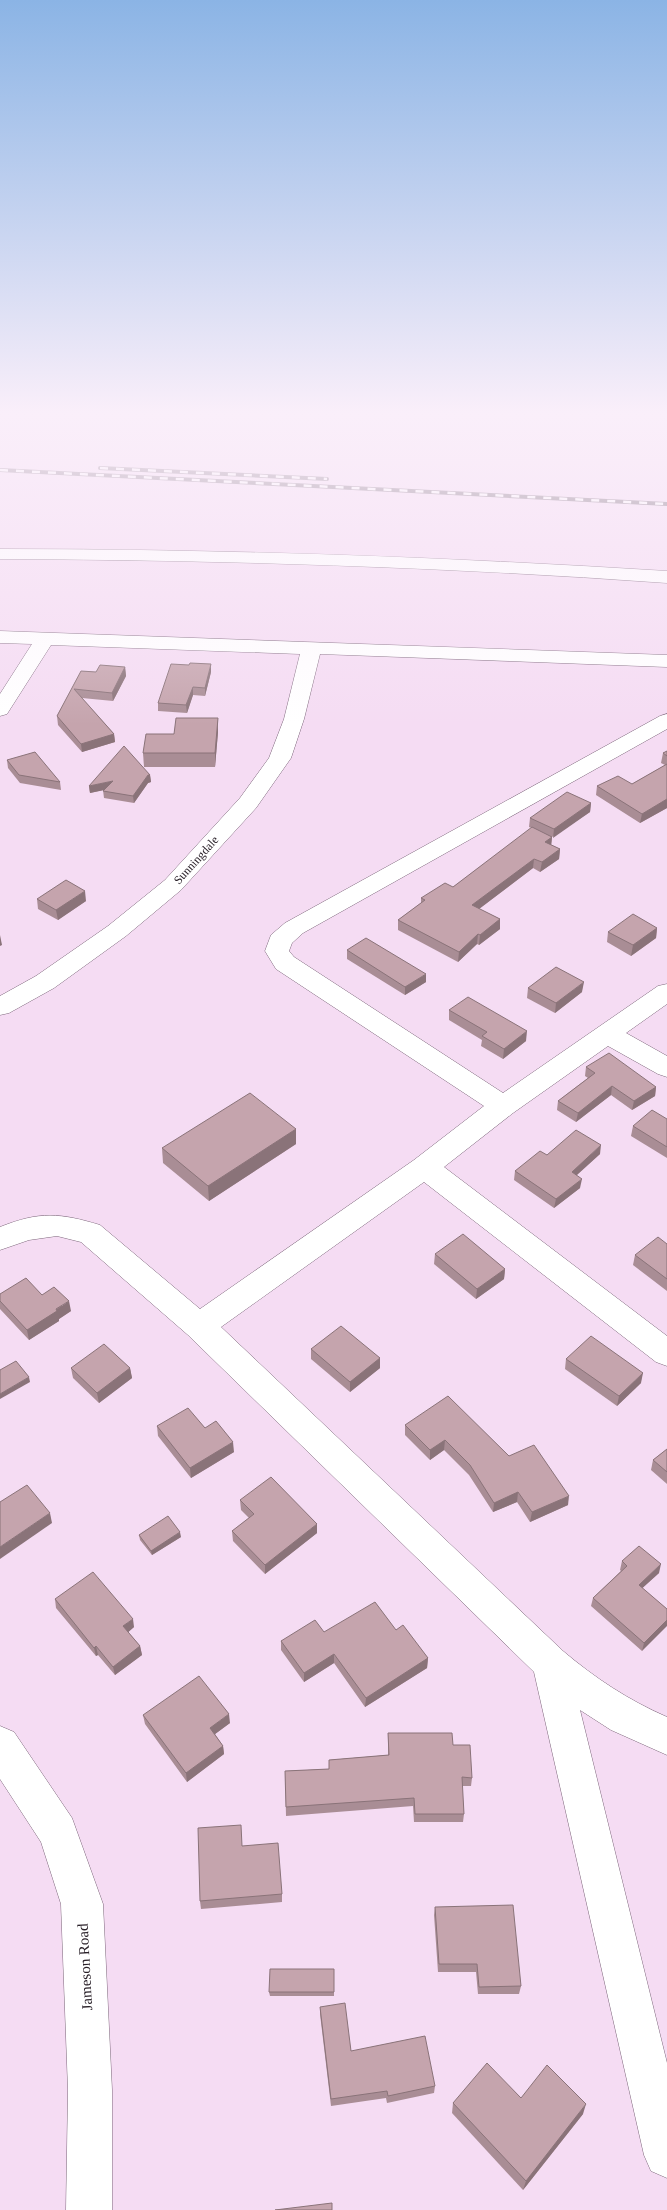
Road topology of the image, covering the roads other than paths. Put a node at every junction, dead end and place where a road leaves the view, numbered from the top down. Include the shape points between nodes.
1 (0, 554) edge
2 (667, 575) edge
3 (0, 637) edge
4 (45, 639) junction
5 (311, 649) junction
6 (666, 664) edge
7 (0, 710) edge
8 (667, 720) edge
9 (667, 992) edge
10 (0, 1007) edge
11 (608, 1034) junction
12 (667, 1068) edge
13 (502, 1106) junction
14 (424, 1167) junction
15 (0, 1239) edge
16 (199, 1326) junction
17 (667, 1353) edge
18 (550, 1663) junction
19 (667, 1736) edge
20 (0, 1745) edge
21 (667, 2156) edge
22 (89, 2210) edge

1 - 2 main road via 268,557
3 - 4 main road
4 - 5 main road
4 - 7 main road
5 - 6 main road
5 - 10 main road, Sunningdale via 294,718 280,758 248,803 173,885 61,971
8 - 13 main road via 294,928 280,940 278,951 285,963
9 - 11 main road
11 - 12 main road
11 - 13 main road
13 - 14 main road
14 - 16 main road
14 - 17 main road
15 - 16 main road via 25,1228 57,1225 90,1233
16 - 18 main road
18 - 19 main road via 579,1688 624,1718
18 - 21 main road
20 - 22 main road, Jameson Road via 58,1832 82,1904 90,2090

